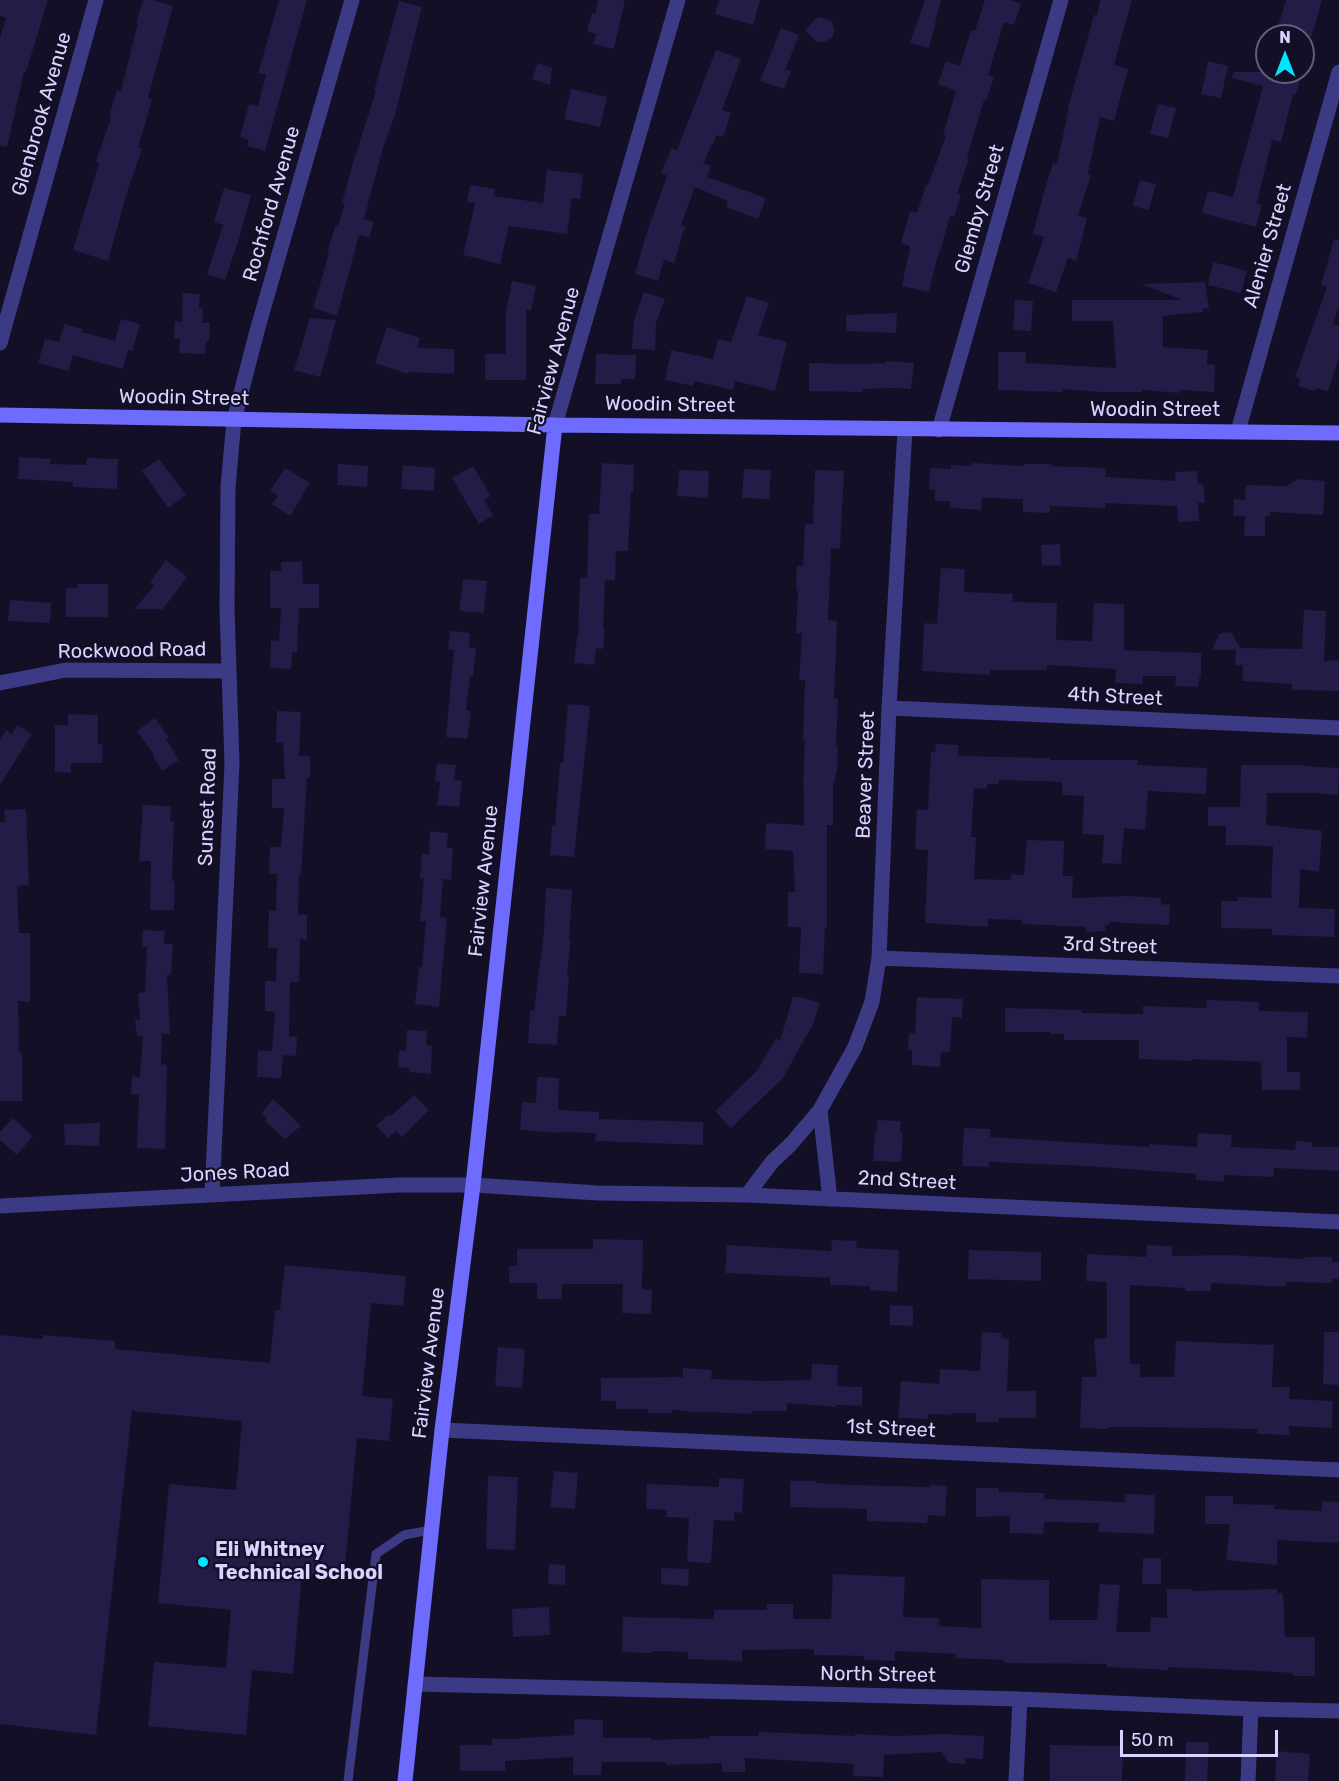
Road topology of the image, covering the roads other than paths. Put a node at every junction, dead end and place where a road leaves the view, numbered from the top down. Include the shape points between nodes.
1 (96, 0) edge
2 (352, 0) edge
3 (678, 0) edge
4 (1061, 0) edge
5 (1339, 72) edge
6 (0, 343) edge
7 (0, 415) edge
8 (234, 420) junction
9 (555, 425) junction
10 (905, 429) junction
11 (939, 430) junction
12 (1238, 431) junction
13 (1339, 433) edge
14 (229, 671) junction
15 (0, 683) edge
16 (889, 708) junction
17 (1339, 728) edge
18 (879, 958) junction
19 (1339, 976) edge
20 (820, 1110) junction
21 (473, 1185) junction
22 (212, 1195) junction
23 (747, 1195) junction
24 (830, 1199) junction
25 (0, 1206) edge
26 (1339, 1222) edge
27 (442, 1430) junction
28 (1339, 1470) edge
29 (431, 1530) junction
30 (415, 1684) junction
31 (1020, 1700) junction
32 (1251, 1709) junction
33 (1339, 1711) edge
34 (348, 1781) edge
35 (405, 1781) edge
36 (1017, 1781) edge
37 (1248, 1781) edge

1 - 6 street, Glenbrook Avenue
2 - 8 street, Rochford Avenue
3 - 9 street, Fairview Avenue
4 - 11 street, Glemby Street
5 - 12 street, Alenier Street
7 - 8 street, Woodin Street
8 - 9 street, Woodin Street
8 - 14 street, Sunset Road via 228,486
9 - 10 street, Woodin Street
9 - 21 street, Fairview Avenue
10 - 11 street, Woodin Street
10 - 16 street, Beaver Street
11 - 12 street, Woodin Street
12 - 13 street, Woodin Street
14 - 15 street, Rockwood Road via 66,670
14 - 22 street, Sunset Road via 232,764
16 - 17 street, 4th Street
16 - 18 street, Beaver Street
18 - 19 street, 3rd Street
18 - 20 street, Beaver Street via 872,1002 855,1047
20 - 23 street, Beaver Street
20 - 24 street
21 - 22 street, Jones Road
21 - 23 street, 2nd Street via 598,1193
21 - 27 street, Fairview Avenue
22 - 25 street, Jones Road
23 - 24 street, 2nd Street
24 - 26 street, 2nd Street
27 - 28 street, 1st Street
27 - 29 street, Fairview Avenue
29 - 30 street, Fairview Avenue
29 - 34 lane via 404,1535 376,1554
30 - 31 street, North Street
30 - 35 street, Fairview Avenue
31 - 32 street, North Street
31 - 36 street
32 - 33 street, North Street
32 - 37 street

